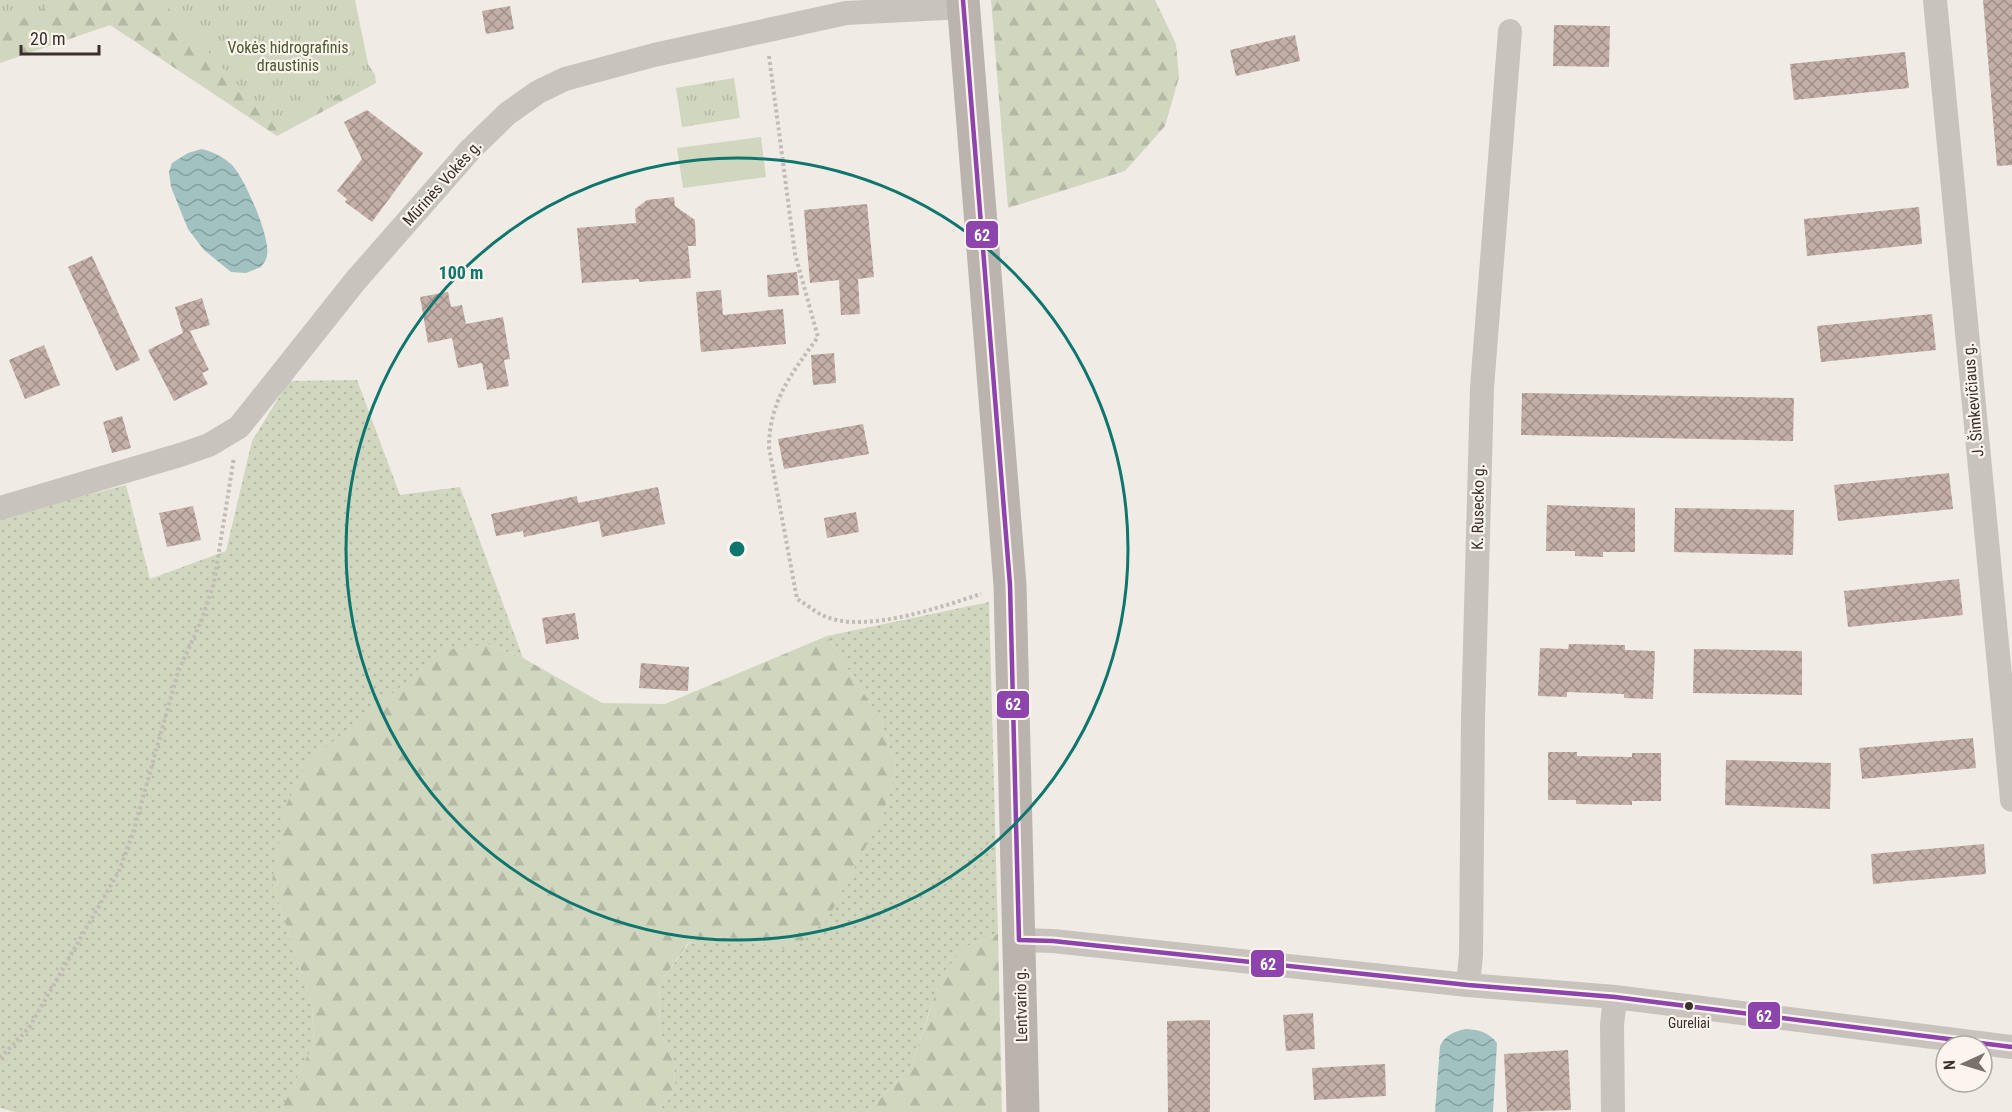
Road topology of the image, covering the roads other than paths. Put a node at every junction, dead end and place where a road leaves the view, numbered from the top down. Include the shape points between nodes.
1 (1935, 0) edge
2 (964, 4) edge
3 (1510, 31) dead end
4 (0, 508) edge
5 (2012, 800) edge
6 (1019, 940) junction
7 (1468, 985) junction
8 (1615, 997) junction
9 (2012, 1047) edge
10 (1023, 1112) edge
11 (1613, 1112) edge

1 - 5 street, J. Šimkevičiaus g.
2 - 4 street, Mūrinės Vokės g. via 846,13 766,29 654,55 565,80 538,92 507,114 471,149 356,280 239,427 209,445 180,455
2 - 6 main road, Lentvario g. via 1010,585
3 - 7 street, K. Rusecko g. via 1482,388
6 - 7 street
6 - 10 main road, Lentvario g.
7 - 8 street
8 - 9 street
8 - 11 street

